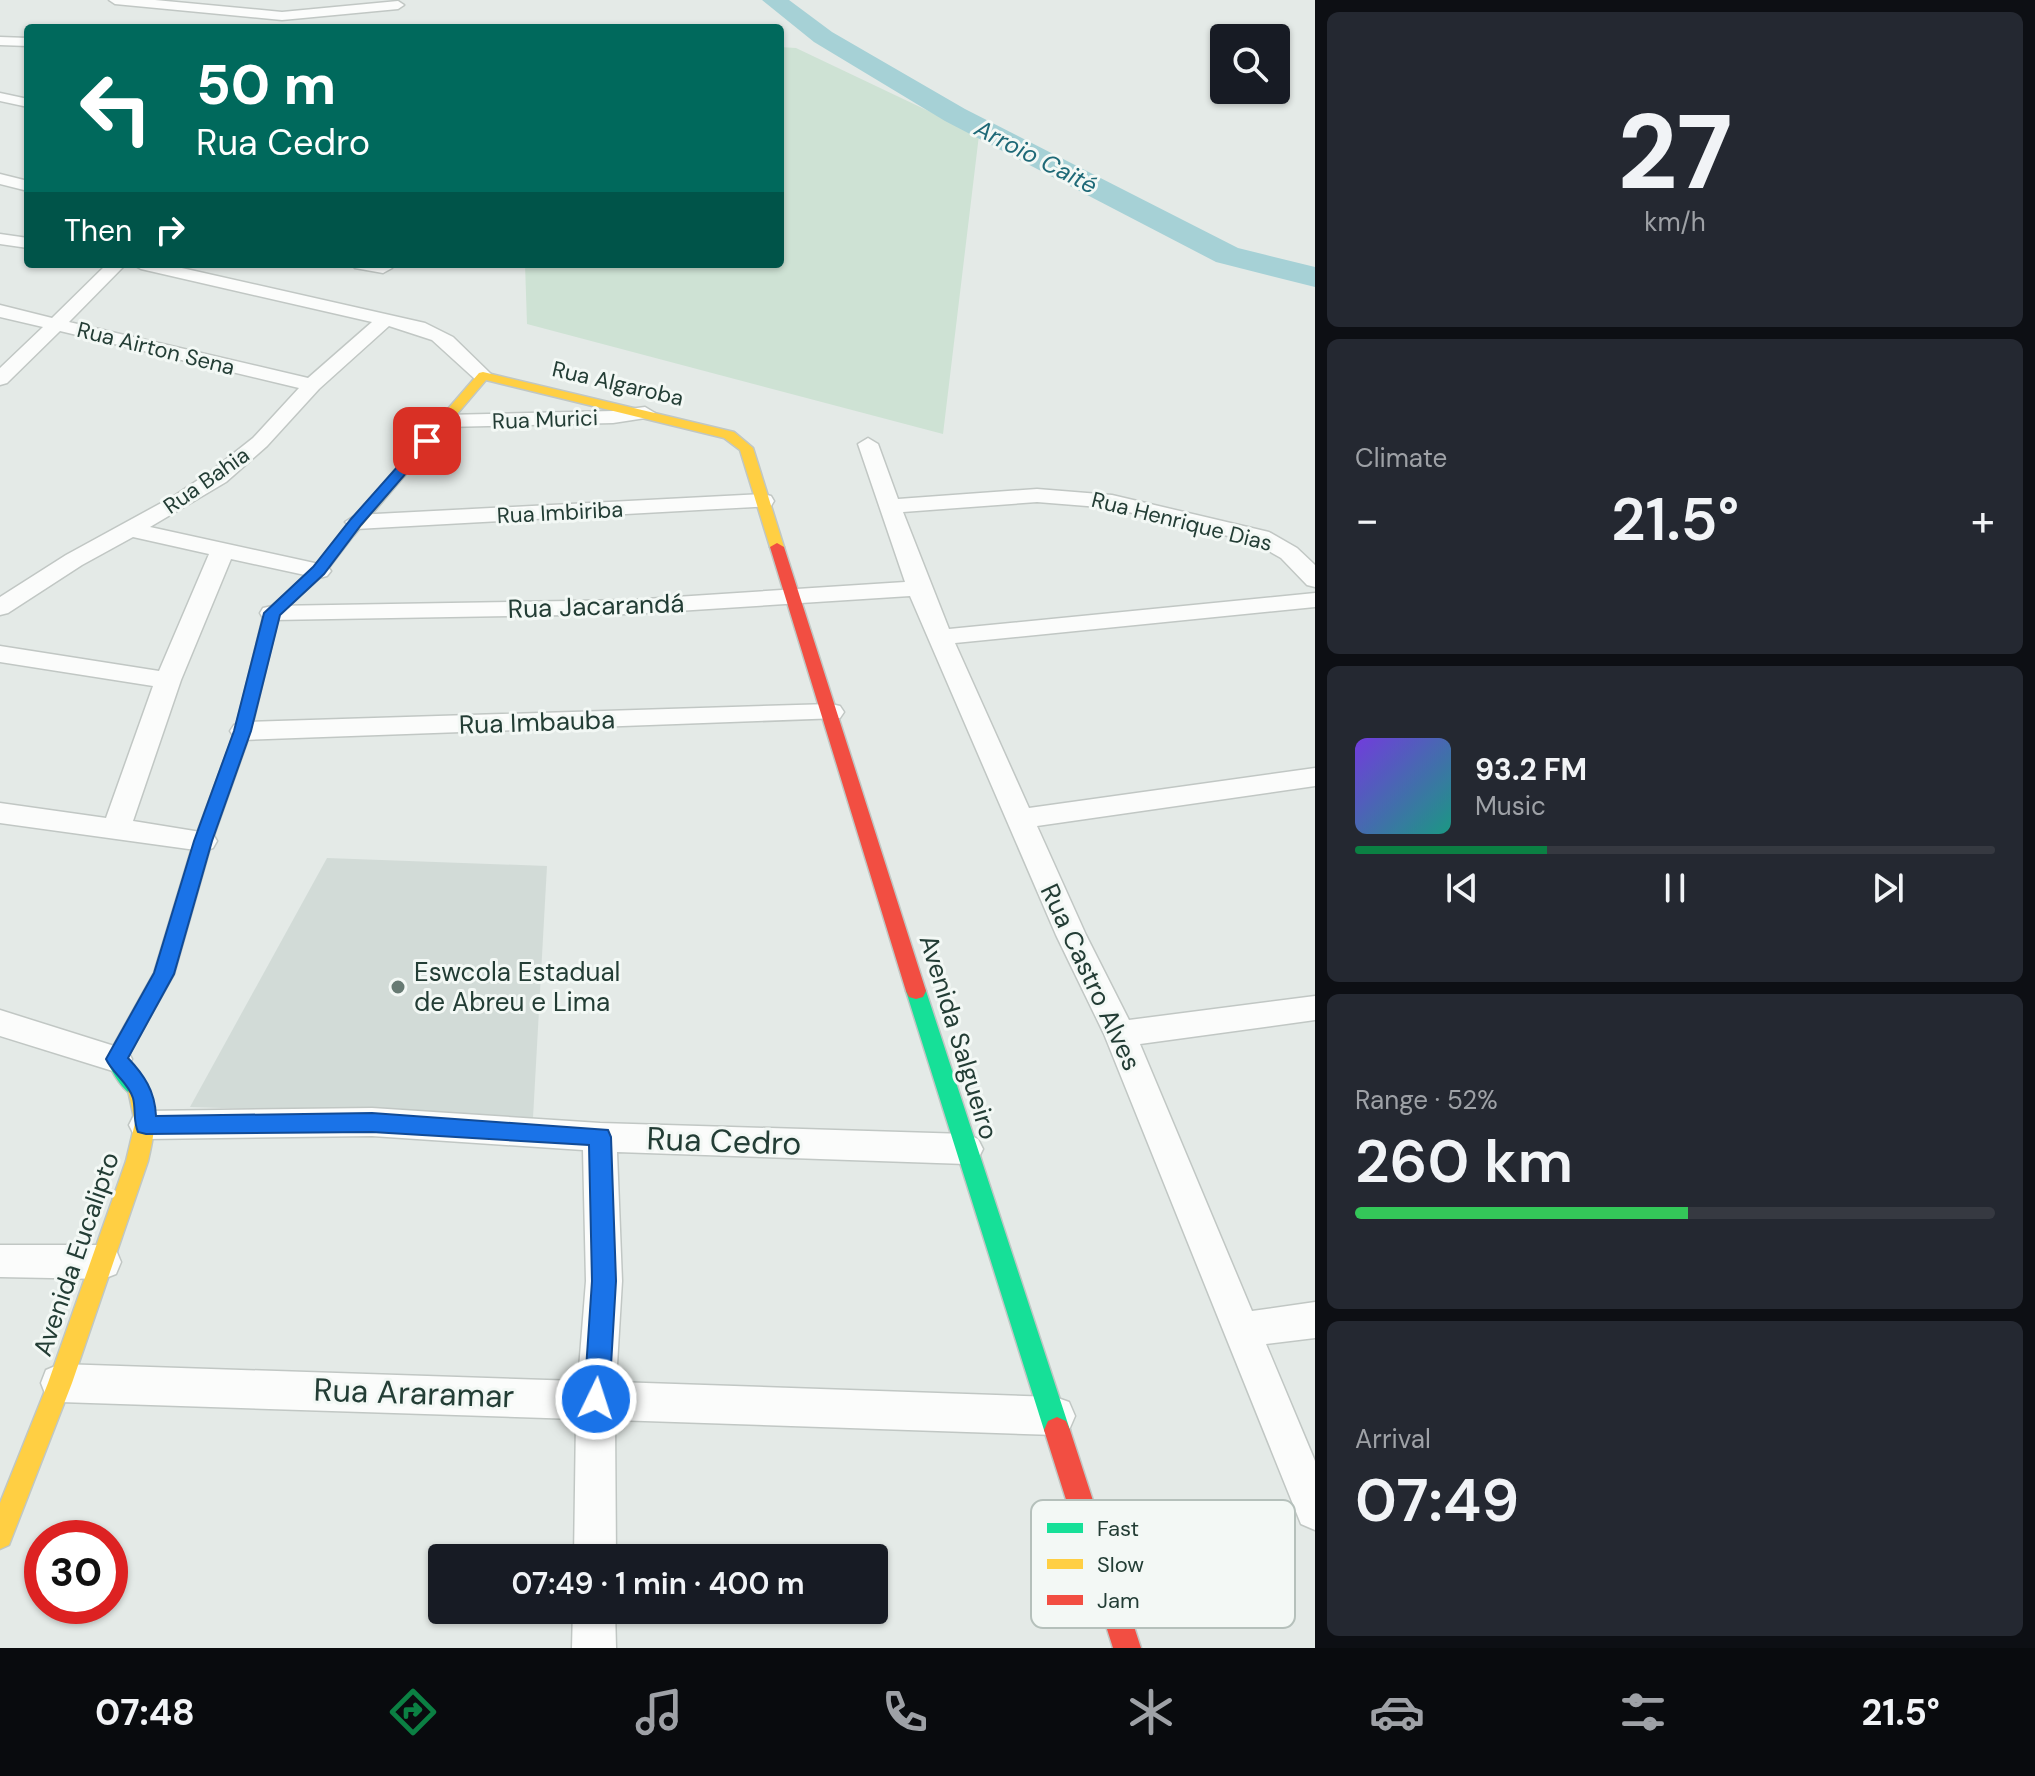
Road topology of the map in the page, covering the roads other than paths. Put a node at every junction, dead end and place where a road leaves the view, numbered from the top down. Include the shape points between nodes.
1 (115, 0) edge
2 (398, 5) dead end
3 (0, 41) edge
4 (24, 42) edge
5 (0, 97) edge
6 (24, 98) edge
7 (0, 179) edge
8 (24, 185) edge
9 (0, 239) edge
10 (24, 242) edge
11 (113, 268) edge
12 (159, 268) edge
13 (0, 311) edge
14 (386, 319) junction
15 (55, 323) junction
16 (483, 376) junction
17 (0, 379) edge
18 (312, 385) junction
19 (645, 413) junction
20 (445, 421) junction
21 (740, 443) joint
22 (868, 444) dead end
23 (763, 501) junction
24 (889, 506) junction
25 (356, 522) junction
26 (131, 530) junction
27 (223, 549) junction
28 (319, 571) junction
29 (1315, 580) edge
30 (919, 588) junction
31 (791, 596) junction
32 (1315, 600) edge
33 (0, 608) edge
34 (272, 613) junction
35 (941, 637) junction
36 (0, 654) edge
37 (168, 680) junction
38 (831, 712) junction
39 (243, 731) junction
40 (1315, 777) edge
41 (0, 813) edge
42 (1019, 819) junction
43 (116, 830) junction
44 (203, 841) junction
45 (1315, 1008) edge
46 (0, 1023) edge
47 (1120, 1034) junction
48 (116, 1059) junction
49 (146, 1125) junction
50 (600, 1137) junction
51 (966, 1149) junction
52 (0, 1261) edge
53 (103, 1262) junction
54 (1315, 1320) edge
55 (1240, 1330) junction
56 (60, 1383) junction
57 (596, 1399) junction
58 (1055, 1416) junction
59 (16, 1458) edge
60 (1081, 1500) edge
61 (1315, 1510) edge
62 (0, 1536) edge
63 (595, 1544) edge
64 (594, 1624) edge
65 (1121, 1628) edge
66 (594, 1648) edge
67 (1127, 1648) edge

1 - 2 street via 282,16
3 - 4 street
5 - 6 street
7 - 8 street
9 - 10 street
11 - 15 street
12 - 14 street
13 - 15 street, Rua Airton Sena
14 - 16 street via 441,335
14 - 18 street, Rua Bahia
15 - 17 street
15 - 18 street, Rua Airton Sena
16 - 19 street, Rua Algaroba
16 - 20 street
18 - 26 street, Rua Bahia via 260,442 218,477
19 - 20 street, Rua Murici
19 - 21 street, Rua Algaroba via 729,435
20 - 25 street
21 - 23 street, Avenida Salgueiro
22 - 24 street, Rua Castro Alves
23 - 25 street, Rua Imbiriba
23 - 31 street, Avenida Salgueiro
24 - 29 street, Rua Henrique Dias via 1038,496 1109,501 1276,543
24 - 30 street, Rua Castro Alves
25 - 28 street
26 - 27 street
26 - 33 street, Rua Bahia
27 - 28 street
27 - 37 street
28 - 34 street
30 - 31 street, Rua Jacarandá
30 - 35 street, Rua Castro Alves
31 - 34 street, Rua Jacarandá via 630,607
31 - 38 street, Avenida Salgueiro
32 - 35 street
34 - 39 street
35 - 42 street, Rua Castro Alves
36 - 37 street
37 - 43 street
38 - 39 street, Rua Imbauba
38 - 51 street, Avenida Salgueiro
39 - 44 street
40 - 42 street
41 - 43 street
42 - 47 street, Rua Castro Alves
43 - 44 street
44 - 48 street via 164,974
45 - 47 street
46 - 48 street
47 - 55 street, Rua Castro Alves
48 - 49 street, Avenida Eucalipto via 136,1080
49 - 50 street, Rua Cedro via 372,1122
49 - 53 street, Avenida Eucalipto
50 - 51 street, Rua Cedro
50 - 57 street via 604,1281
51 - 58 street, Avenida Salgueiro
52 - 53 street
53 - 56 street, Avenida Eucalipto
54 - 55 street
55 - 61 street, Rua Castro Alves
56 - 57 street, Rua Araramar
56 - 59 street, Avenida Eucalipto
57 - 58 street, Rua Araramar
57 - 63 street
58 - 60 street, Avenida Salgueiro
59 - 62 street, Avenida Eucalipto
64 - 66 street
65 - 67 street, Avenida Salgueiro

